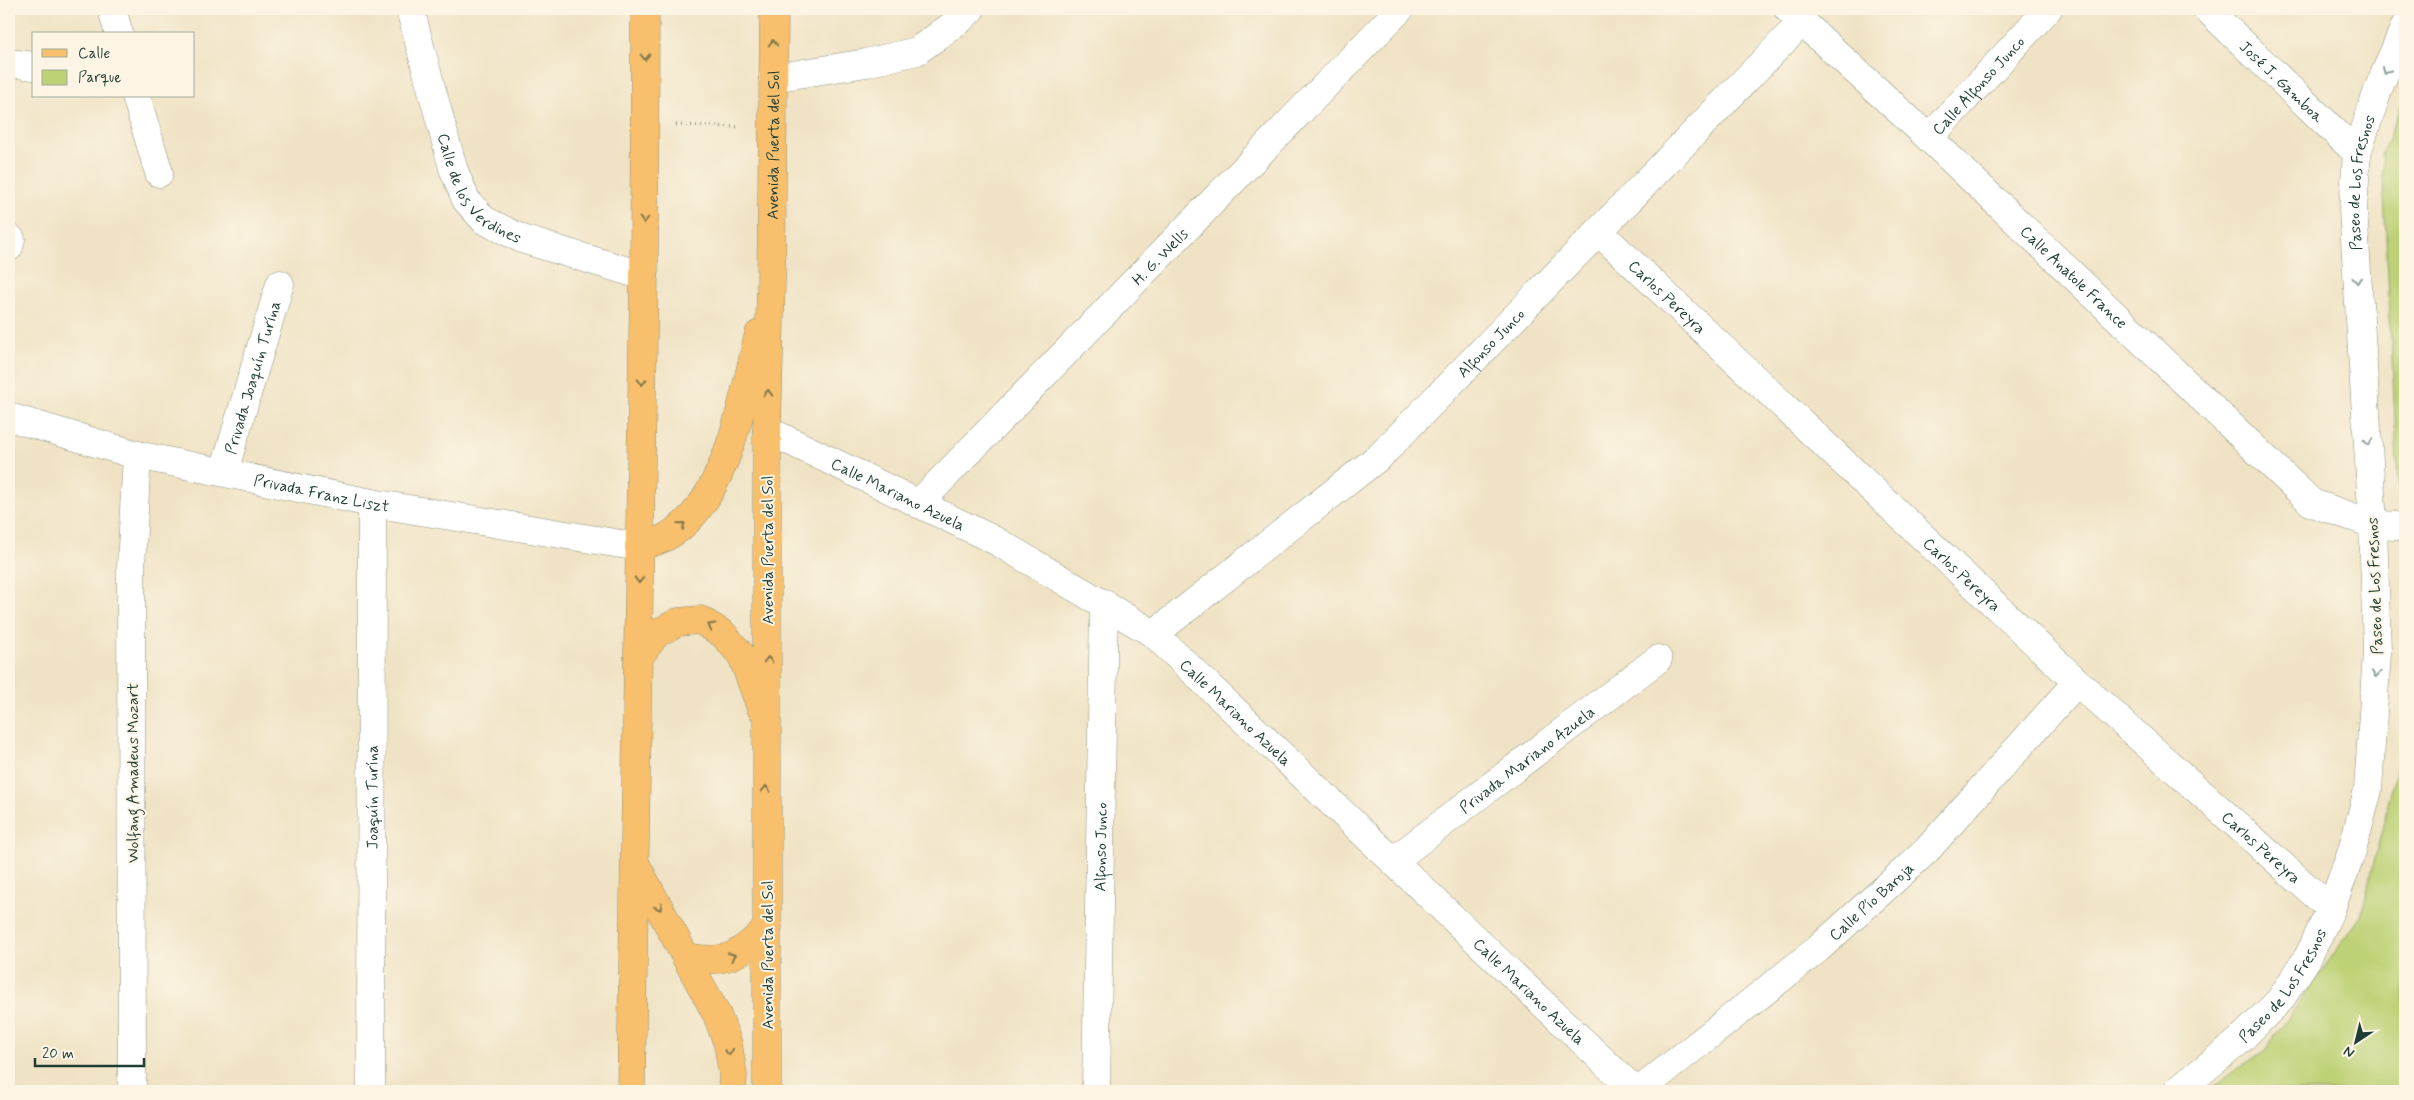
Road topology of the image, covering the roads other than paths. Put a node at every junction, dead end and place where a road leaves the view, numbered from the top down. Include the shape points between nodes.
1 (112, 9) edge
2 (410, 9) edge
3 (645, 9) edge
4 (774, 9) edge
5 (971, 9) edge
6 (1400, 9) edge
7 (2048, 9) edge
8 (2209, 9) edge
9 (1795, 15) edge
10 (2405, 26) edge
11 (118, 32) edge
12 (9, 63) edge
13 (32, 66) edge
14 (773, 78) junction
15 (137, 98) edge
16 (1929, 138) junction
17 (2357, 153) junction
18 (159, 173) dead end
19 (1599, 232) junction
20 (644, 276) junction
21 (280, 284) dead end
22 (771, 284) junction
23 (9, 417) edge
24 (767, 430) junction
25 (137, 455) junction
26 (224, 471) junction
27 (372, 503) junction
28 (918, 504) junction
29 (2373, 524) junction
30 (2405, 527) edge
31 (639, 547) junction
32 (1104, 603) junction
33 (1154, 634) junction
34 (638, 658) junction
35 (1658, 659) dead end
36 (2077, 682) junction
37 (768, 726) junction
38 (1393, 861) junction
39 (635, 864) junction
40 (2331, 909) junction
41 (768, 927) junction
42 (687, 957) junction
43 (132, 1091) edge
44 (371, 1091) edge
45 (631, 1091) edge
46 (732, 1091) edge
47 (767, 1091) edge
48 (1096, 1091) edge
49 (1635, 1091) edge
50 (1639, 1091) edge
51 (2178, 1091) edge

1 - 11 street
2 - 20 street, Calle de los Verdines via 453,168 466,200 484,220 522,240
3 -> 20 main road
14 -> 4 main road, Avenida Puerta del Sol
5 - 14 street via 917,51
6 - 28 street, H. G. Wells
7 - 16 street, Calle Alfonso Junco
8 - 17 street, José J. Gamboa
9 - 16 street, Calle Anatole France
9 - 19 street, Alfonso Junco
10 -> 17 street, Paseo de Los Fresnos
12 - 13 street
14 - 22 main road, Avenida Puerta del Sol
15 - 18 street
16 - 29 street, Calle Anatole France via 2312,503
17 -> 29 street, Paseo de Los Fresnos via 2353,209
19 - 33 street, Alfonso Junco via 1380,456
19 - 36 street, Carlos Pereyra
20 -> 31 main road
21 - 26 street, Privada Joaquín Turína
24 -> 22 main road, Avenida Puerta del Sol
31 -> 22 main road via 668,536 688,521 710,494 727,455
23 - 25 street, Privada Franz Liszt
24 - 28 street, Calle Mariano Azuela
37 -> 24 main road, Avenida Puerta del Sol
25 - 26 street, Privada Franz Liszt
25 - 43 street, Wolfang Amadeus Mozart via 131,566
26 - 27 street, Privada Franz Liszt
27 - 31 street, Privada Franz Liszt
27 - 44 street, Joaquín Turína
28 - 32 street, Calle Mariano Azuela via 996,541
29 - 30 street, Calle Anatole France
29 -> 40 street, Paseo de Los Fresnos via 2377,652 2368,790 2352,851
31 -> 34 main road
32 - 33 street, Calle Mariano Azuela
32 - 48 street, Alfonso Junco
33 - 38 street, Calle Mariano Azuela
37 -> 34 main road via 742,656 723,634 700,620 678,622 657,632
34 - 39 main road
35 - 38 street, Privada Mariano Azuela
36 - 40 street, Carlos Pereyra
36 - 50 street, Calle Pío Baroja via 1926,851 1818,950
41 -> 37 main road, Avenida Puerta del Sol via 765,838
38 - 49 street, Calle Mariano Azuela
39 -> 42 main road
39 - 45 main road
40 - 51 street, Paseo de Los Fresnos via 2308,957 2280,1000 2238,1042
42 -> 41 main road via 707,961 728,959 747,948
41 - 47 main road, Avenida Puerta del Sol
42 -> 46 main road via 728,1044

